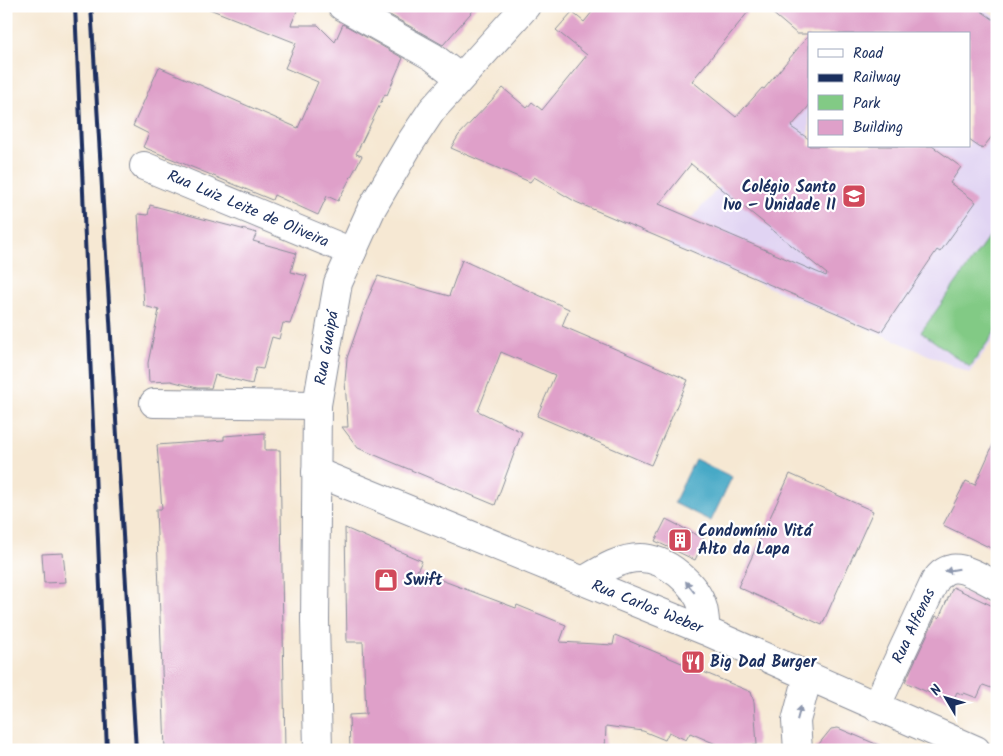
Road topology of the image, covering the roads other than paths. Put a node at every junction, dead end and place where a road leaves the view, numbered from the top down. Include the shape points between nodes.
1 (342, 6) edge
2 (526, 6) edge
3 (460, 78) junction
4 (144, 166) dead end
5 (352, 252) junction
6 (154, 403) dead end
7 (317, 404) junction
8 (316, 472) junction
9 (583, 581) junction
10 (997, 586) edge
11 (706, 631) junction
12 (808, 676) junction
13 (876, 707) junction
14 (318, 750) edge
15 (798, 750) edge
16 (976, 750) edge

1 - 3 street via 433,57
2 - 3 street, Rua Guaipá
3 - 5 street, Rua Guaipá via 432,110 410,143 372,208
4 - 5 street, Rua Luiz Leite de Oliveira
5 - 7 street, Rua Guaipá via 338,283
6 - 7 street
7 - 8 street, Rua Guaipá
8 - 9 street, Rua Carlos Weber
8 - 14 street, Rua Guaipá
9 - 11 street, Rua Carlos Weber
11 -> 9 street via 702,607 690,585 659,562 640,558 622,561
10 -> 13 street, Rua Alfenas via 961,569 950,568 942,573 935,581
11 - 12 street, Rua Carlos Weber
12 - 13 street, Rua Carlos Weber
15 -> 12 street via 796,721
13 - 16 street, Rua Carlos Weber

